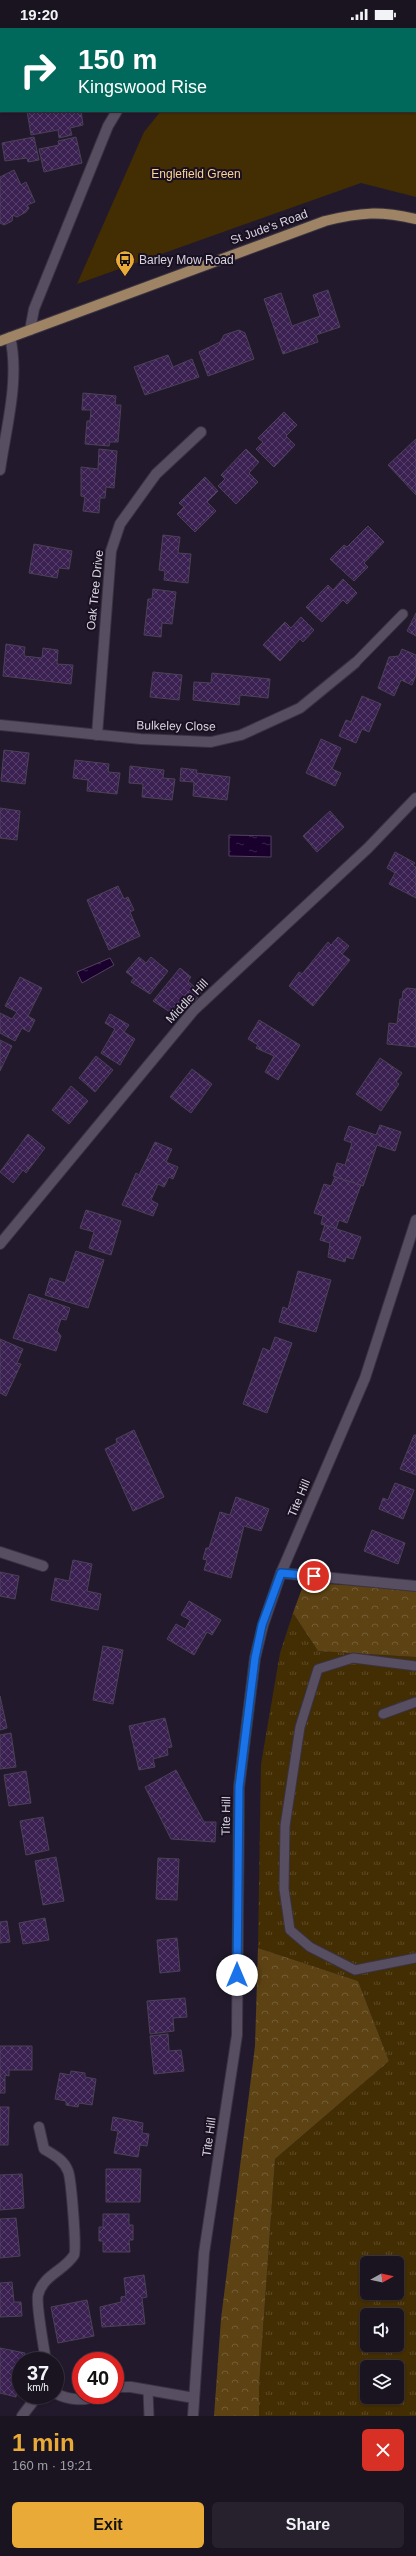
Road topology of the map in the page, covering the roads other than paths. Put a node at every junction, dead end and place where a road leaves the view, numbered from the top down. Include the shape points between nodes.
1 (116, 112) edge
2 (416, 219) edge
3 (30, 330) junction
4 (5, 339) edge
5 (201, 432) dead end
6 (0, 470) edge
7 (403, 614) dead end
8 (355, 664) joint
9 (0, 725) edge
10 (97, 735) junction
11 (416, 798) edge
12 (416, 1220) edge
13 (0, 1244) edge
14 (0, 1552) edge
15 (44, 1566) dead end
16 (281, 1573) junction
17 (416, 1586) edge
18 (416, 1666) edge
19 (416, 1702) edge
20 (383, 1714) dead end
21 (416, 1958) edge
22 (39, 2127) dead end
23 (45, 2352) edge
24 (124, 2388) edge
25 (148, 2391) junction
26 (194, 2398) junction
27 (31, 2404) edge
28 (22, 2416) edge
29 (148, 2416) edge
30 (193, 2416) edge

1 - 3 street via 108,126 34,309
2 - 3 main road, St Jude's Road via 385,212 355,213 325,221
3 - 4 main road, St Jude's Road
4 - 6 street via 14,354
5 - 10 street, Oak Tree Drive via 156,474 120,524 111,551
7 - 8 lane
8 - 10 street, Bulkeley Close via 300,708 241,735 211,742
9 - 10 street, Bulkeley Close
11 - 13 street, Middle Hill via 368,848 194,1010
12 - 16 street, Tite Hill via 365,1378
14 - 15 street
16 - 17 street
16 - 26 street, Tite Hill via 262,1625 255,1658 239,1787 237,2035 204,2253
18 - 21 lane via 353,1658 318,1669 300,1727 285,1826 284,1888 290,1930 310,1948 355,1970
19 - 20 lane
22 - 23 street via 44,2149 60,2159 69,2172 76,2228 75,2254 46,2279 38,2296
24 - 25 street
25 - 26 street
25 - 29 lane
26 - 30 street, Tite Hill
27 - 28 street

